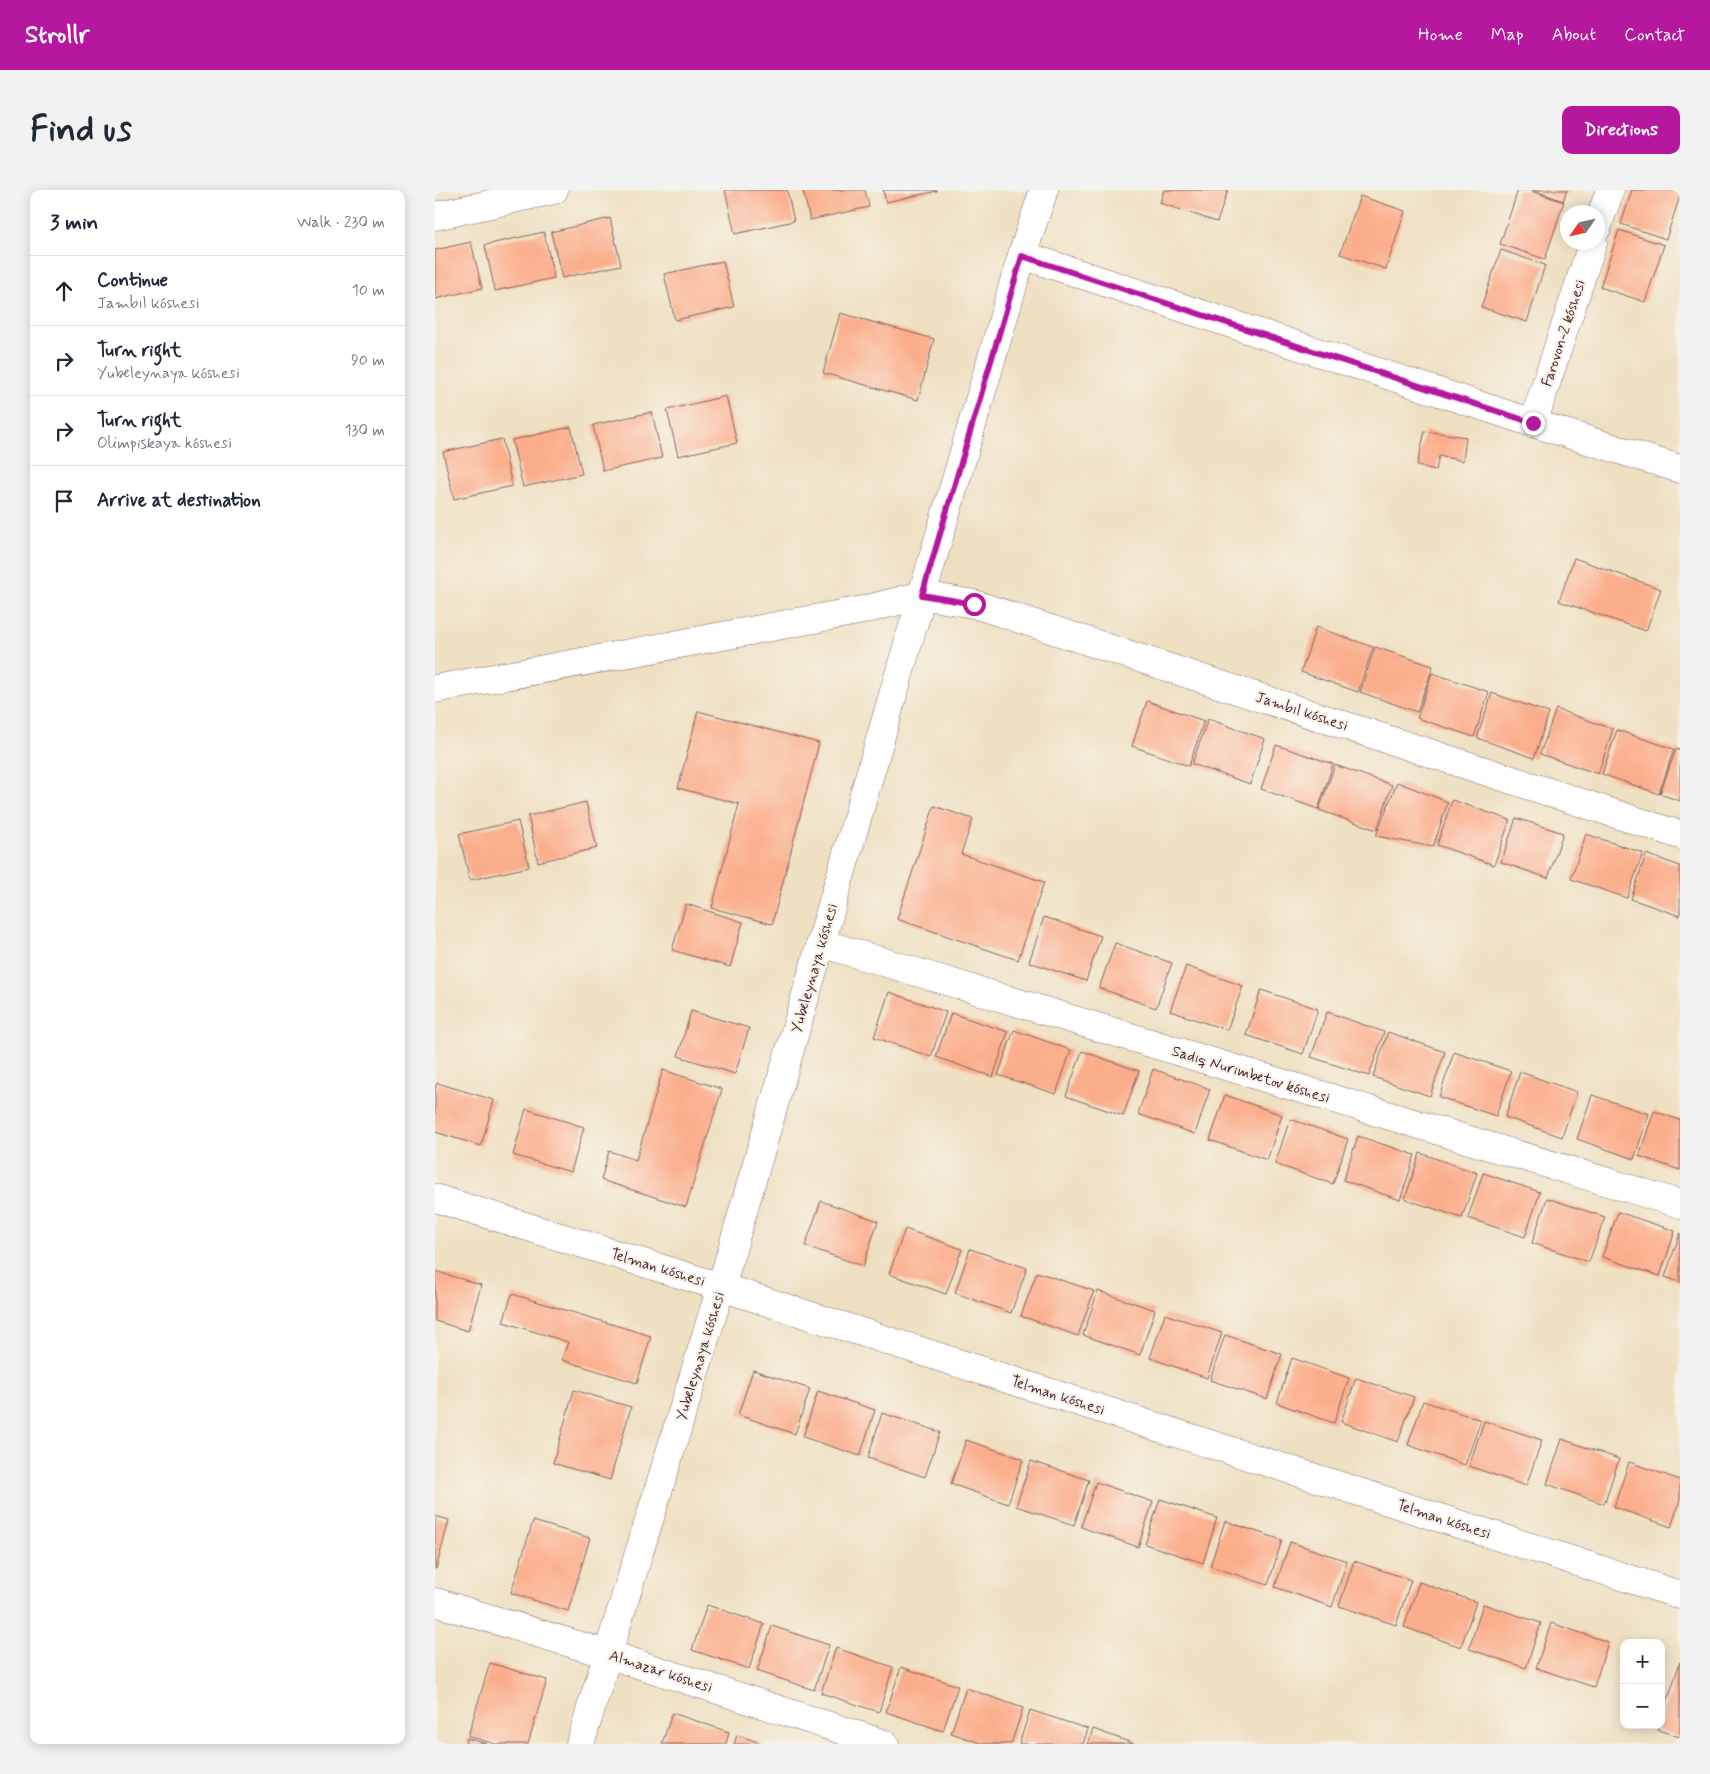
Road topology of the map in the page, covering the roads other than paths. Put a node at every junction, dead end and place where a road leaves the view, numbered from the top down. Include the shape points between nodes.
1 (554, 190) edge
2 (1044, 190) edge
3 (1610, 190) edge
4 (1605, 205) edge
5 (435, 216) edge
6 (1590, 250) edge
7 (1022, 256) junction
8 (1533, 423) junction
9 (1680, 470) edge
10 (922, 595) junction
11 (435, 689) edge
12 (1680, 835) edge
13 (821, 943) junction
14 (435, 1198) edge
15 (1680, 1204) edge
16 (721, 1287) junction
17 (1680, 1595) edge
18 (435, 1602) edge
19 (607, 1654) junction
20 (580, 1744) edge
21 (885, 1744) edge

1 - 5 street
2 - 7 street, Yubeleynaya kóshesi
3 - 4 street
6 - 8 street, Farovon-2 kóshesi
7 - 8 street
7 - 10 street, Yubeleynaya kóshesi
8 - 9 street
10 - 11 street via 863,610
10 - 12 street, Jambıl kóshesi via 974,604
10 - 13 street, Yubeleynaya kóshesi
13 - 15 street, Sadıq Nurımbetov kóshesi
13 - 16 street, Yubeleynaya kóshesi
14 - 16 street, Telman kóshesi
16 - 17 street, Telman kóshesi
16 - 19 street, Yubeleynaya kóshesi
18 - 19 street, Almazar kóshesi
19 - 20 street, Yubeleynaya kóshesi
19 - 21 street, Almazar kóshesi

